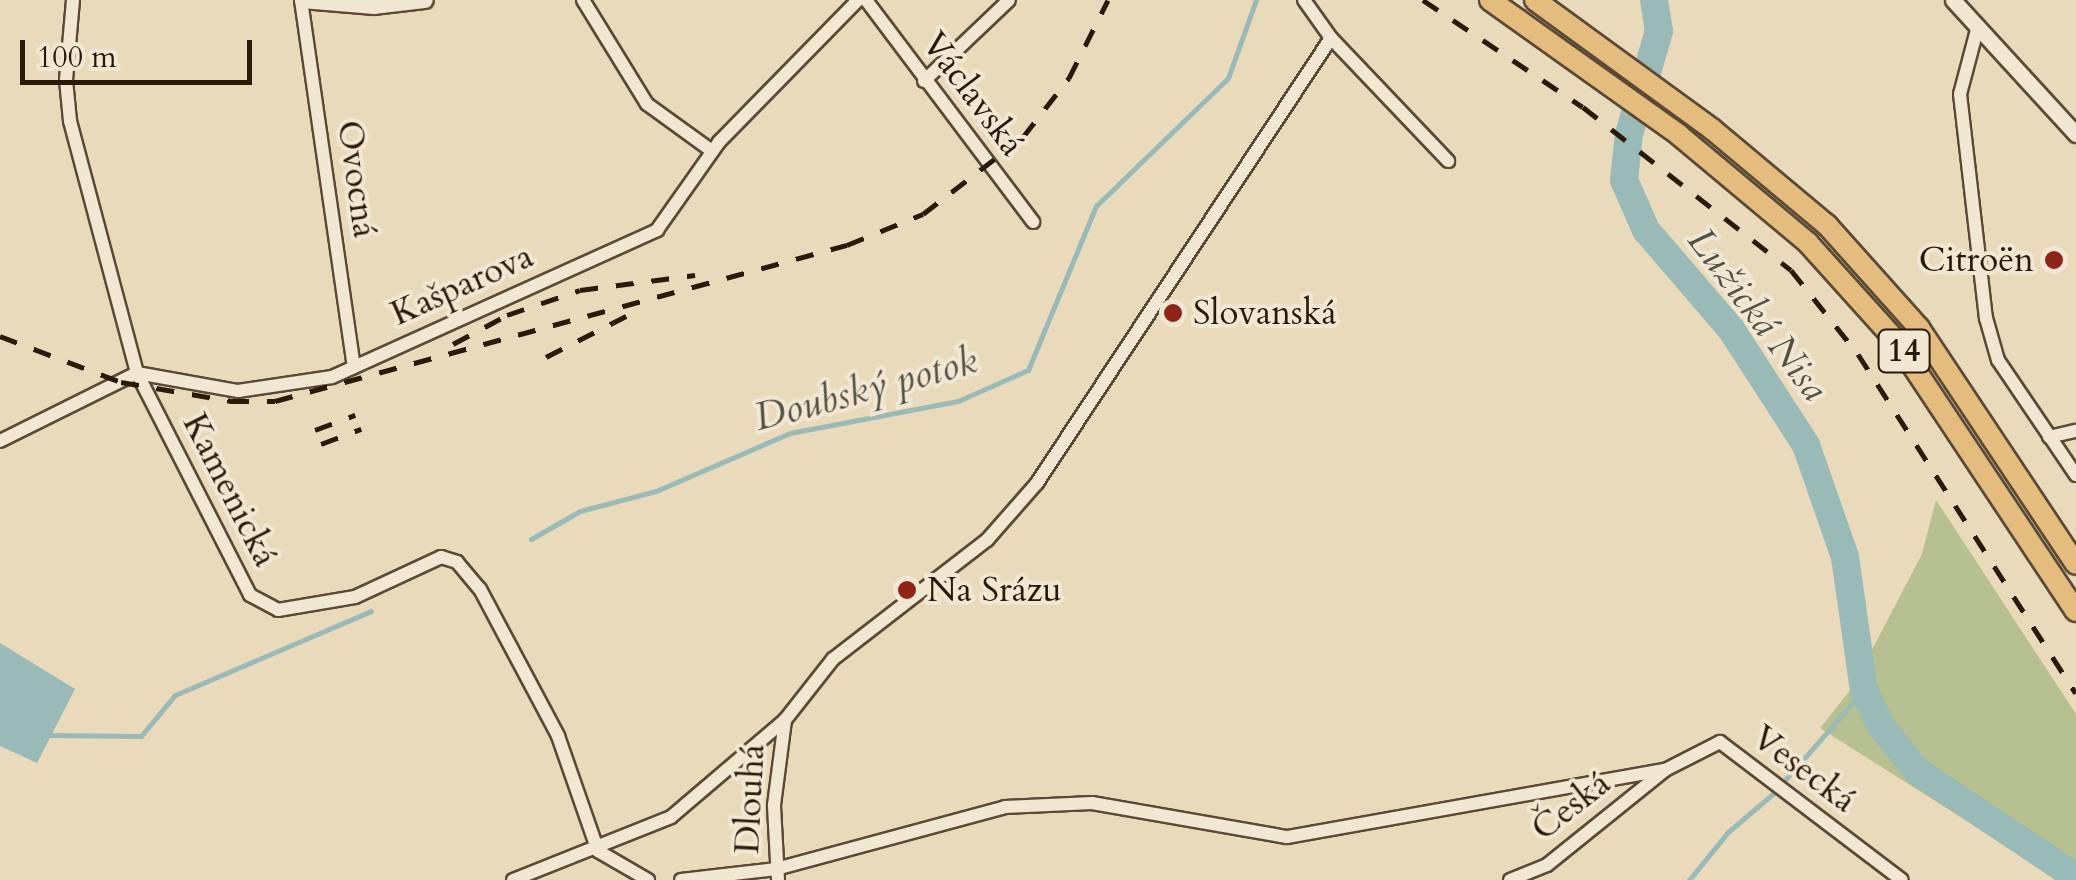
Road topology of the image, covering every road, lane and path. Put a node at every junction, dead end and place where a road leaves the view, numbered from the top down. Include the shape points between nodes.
1 (73, 0) edge
2 (301, 0) edge
3 (425, 0) edge
4 (583, 0) edge
5 (858, 0) edge
6 (866, 0) edge
7 (1009, 0) edge
8 (1304, 0) edge
9 (1490, 0) edge
10 (1535, 0) edge
11 (1953, 0) edge
12 (1978, 26) junction
13 (1330, 38) junction
14 (924, 81) junction
15 (2076, 134) edge
16 (712, 151) junction
17 (1448, 161) dead end
18 (1033, 222) dead end
19 (354, 367) junction
20 (137, 373) junction
21 (2076, 431) edge
22 (2049, 437) junction
23 (0, 441) edge
24 (2076, 475) edge
25 (2076, 564) edge
26 (2076, 611) edge
27 (785, 720) junction
28 (1665, 770) junction
29 (598, 850) junction
30 (777, 874) edge
31 (512, 880) edge
32 (648, 880) edge
33 (681, 880) edge
34 (1510, 880) edge
35 (1902, 880) edge

1 - 20 street, Kamenická via 66,80 70,121
2 - 3 street via 374,6
2 - 19 street, Ovocná
4 - 16 street via 647,104
5 - 16 street, Kašparova
6 - 14 street, Václavská
7 - 14 street
8 - 13 street
9 - 26 highway, 14 via 1679,135 1796,231 1857,294 1978,456
10 - 25 highway, 14 via 1712,128 1826,225 1919,328
11 - 12 street
12 - 15 street
12 - 22 street via 1960,94 1979,285 1998,360
13 - 17 street
13 - 27 street via 1037,483 974,552 833,658
14 - 18 street, Václavská
16 - 19 street, Kašparova via 657,230
19 - 20 street, Kašparova via 286,388 238,391
20 - 23 street
20 - 29 street, Kamenická via 250,595 278,610 355,598 441,557 471,574 558,736
21 - 22 street
22 - 24 street
27 - 29 street via 671,817
27 - 30 street, Dlouhá via 774,805
28 - 30 street via 1287,838 1092,803 1005,807
28 - 34 street, Česká via 1548,865
28 - 35 street, Vesecká via 1720,742
29 - 31 street
29 - 32 street
30 - 33 street

